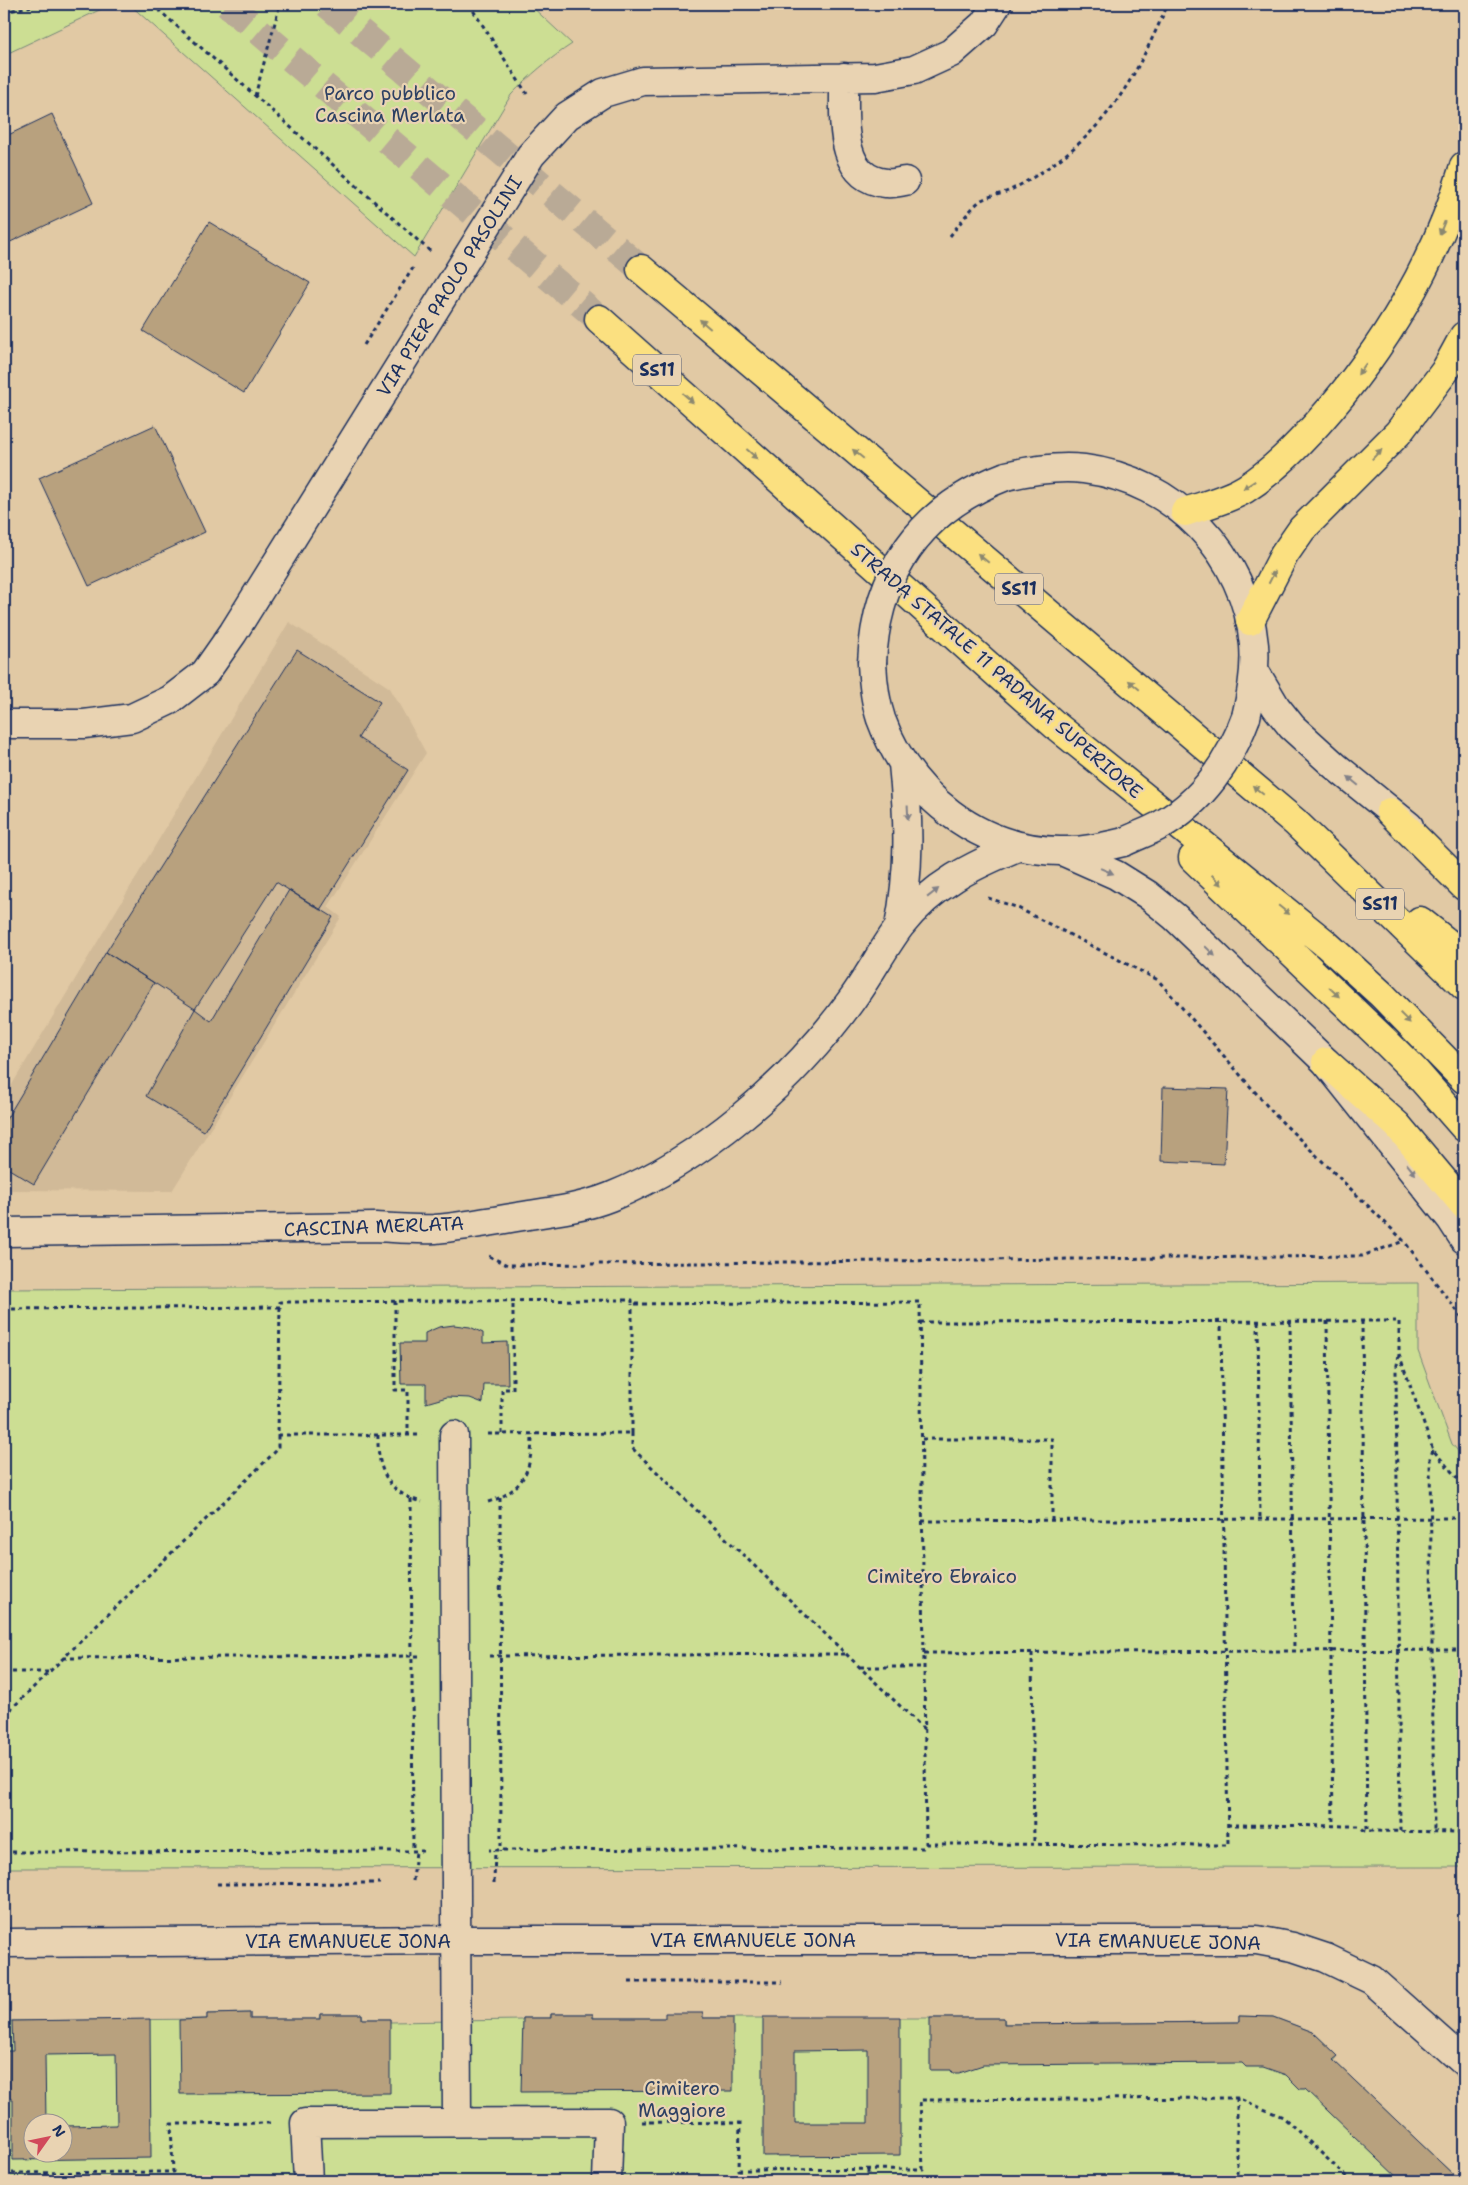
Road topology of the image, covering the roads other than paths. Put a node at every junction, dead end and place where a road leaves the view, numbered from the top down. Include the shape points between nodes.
1 (997, 4) edge
2 (844, 78) junction
3 (1464, 166) edge
4 (905, 182) dead end
5 (641, 269) tunnel mouth
6 (599, 318) tunnel mouth
7 (1464, 336) edge
8 (1185, 512) junction
9 (1250, 621) junction
10 (1254, 670) junction
11 (4, 724) edge
12 (1055, 725) junction
13 (903, 764) junction
14 (1390, 812) junction
15 (1295, 822) junction
16 (1020, 846) junction
17 (1062, 851) junction
18 (1464, 867) edge
19 (1464, 886) edge
20 (899, 928) junction
21 (1464, 956) edge
22 (1464, 986) edge
23 (1326, 1062) junction
24 (1464, 1079) edge
25 (1464, 1127) edge
26 (1464, 1205) edge
27 (4, 1232) edge
28 (1464, 1239) edge
29 (454, 1435) dead end
30 (456, 1940) junction
31 (4, 1943) edge
32 (1464, 2062) edge
33 (457, 2122) junction
34 (308, 2181) edge
35 (607, 2181) edge

1 - 2 street, VIA PIER PAOLO PASOLINI via 984,24 951,53 914,70 875,77
2 - 4 street via 850,160 866,176 886,183
2 - 11 street, VIA PIER PAOLO PASOLINI via 643,81 603,93 567,116 531,154 205,673 170,700 132,718 84,724
3 -> 8 highway via 1440,232 1417,280 1362,370 1296,447 1265,474 1243,490
15 -> 5 highway, SS11
6 -> 12 highway, STRADA STATALE 11 PADANA SUPERIORE / SS11
9 -> 7 highway via 1284,555 1302,529 1398,433 1445,371
8 - 9 street via 1207,533 1226,560 1241,588
8 - 13 street, bridge via 1153,490 1130,480 1084,469 1055,468 1006,476 971,491 946,508 906,549 892,573 875,625 874,690 881,718
9 - 10 street
14 -> 10 street via 1292,727
10 - 17 street, bridge via 1246,716 1230,754 1200,794 1159,826 1124,842
12 -> 24 highway, STRADA STATALE 11 PADANA SUPERIORE / SS11 via 1326,944
12 -> 25 highway via 1416,1071
13 - 16 street via 926,794 956,818 986,835
13 -> 20 street via 908,815 905,896
14 - 18 street
14 - 19 highway
15 - 21 highway
15 - 22 highway, SS11
16 - 17 street
20 -> 16 street, CASCINA MERLATA via 916,907 956,876
17 -> 23 street via 1116,875 1148,895
20 - 27 street, CASCINA MERLATA via 850,1002 776,1086 689,1156 609,1198 566,1209 434,1229
23 - 26 highway via 1397,1126
23 -> 28 street
29 - 30 street
30 - 31 street, VIA EMANUELE JONA
30 - 32 street, VIA EMANUELE JONA via 1256,1940 1293,1946 1372,1980
30 - 33 street
33 - 34 street via 305,2123
33 - 35 street via 609,2122

